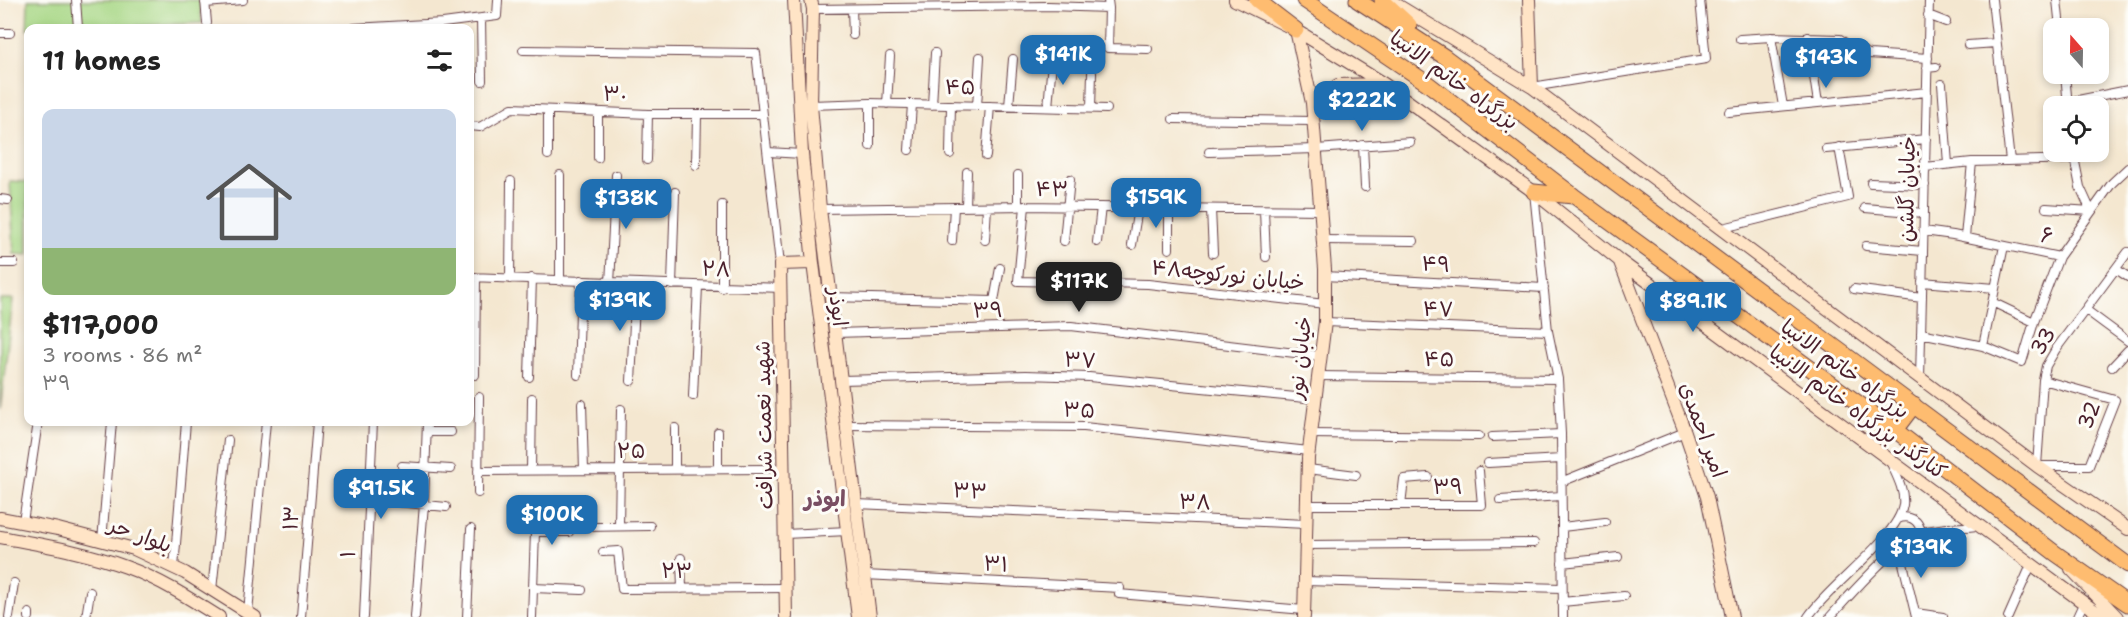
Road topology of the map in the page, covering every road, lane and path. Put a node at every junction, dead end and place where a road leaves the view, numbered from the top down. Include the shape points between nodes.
1 (76, 0) edge
2 (243, 0) edge
3 (498, 0) edge
4 (794, 0) edge
5 (1235, 0) edge
6 (1257, 0) edge
7 (1304, 0) edge
8 (1357, 0) edge
9 (1382, 0) edge
10 (1389, 0) edge
11 (1529, 0) edge
12 (1700, 0) edge
13 (1929, 0) edge
14 (1992, 0) edge
15 (2057, 0) edge
16 (205, 2) edge
17 (1048, 3) edge
18 (812, 4) edge
19 (1108, 4) edge
20 (852, 9) junction
21 (1928, 15) junction
22 (481, 18) junction
23 (2059, 18) edge
24 (1946, 22) dead end
25 (207, 23) dead end
26 (78, 24) edge
27 (452, 24) edge
28 (1296, 30) junction
29 (0, 33) edge
30 (10, 33) dead end
31 (853, 36) dead end
32 (1772, 37) junction
33 (1808, 37) junction
34 (1740, 39) dead end
35 (1996, 43) junction
36 (1968, 45) dead end
37 (1148, 49) dead end
38 (523, 50) dead end
39 (935, 53) dead end
40 (890, 56) dead end
41 (980, 57) dead end
42 (1445, 57) junction
43 (1928, 58) junction
44 (1013, 59) dead end
45 (1052, 62) dead end
46 (1092, 73) dead end
47 (482, 81) dead end
48 (1381, 84) junction
49 (1942, 84) dead end
50 (1532, 87) junction
51 (2128, 90) edge
52 (1927, 92) junction
53 (2102, 96) edge
54 (870, 103) junction
55 (1312, 103) junction
56 (1818, 103) junction
57 (887, 104) junction
58 (912, 104) junction
59 (812, 105) junction
60 (932, 105) junction
61 (951, 105) junction
62 (977, 106) junction
63 (990, 106) junction
64 (1009, 106) junction
65 (1783, 106) junction
66 (1048, 107) junction
67 (1091, 108) junction
68 (1107, 109) dead end
69 (548, 111) junction
70 (598, 112) junction
71 (1729, 112) dead end
72 (648, 114) junction
73 (763, 114) junction
74 (697, 115) junction
75 (1173, 118) dead end
76 (1312, 121) junction
77 (474, 126) edge
78 (1926, 139) junction
79 (1410, 142) dead end
80 (1364, 145) junction
81 (870, 146) dead end
82 (1839, 147) junction
83 (1317, 149) junction
84 (1826, 149) dead end
85 (909, 150) dead end
86 (768, 152) junction
87 (1209, 153) dead end
88 (802, 154) junction
89 (950, 154) dead end
90 (548, 155) dead end
91 (986, 156) dead end
92 (597, 158) dead end
93 (2043, 158) edge
94 (646, 160) dead end
95 (2010, 161) junction
96 (1972, 162) junction
97 (2075, 162) edge
98 (1948, 164) junction
99 (696, 165) dead end
100 (1925, 167) junction
101 (2128, 168) edge
102 (967, 172) dead end
103 (560, 175) dead end
104 (1018, 175) dead end
105 (616, 176) dead end
106 (1070, 179) dead end
107 (511, 181) dead end
108 (1871, 183) dead end
109 (1925, 185) junction
110 (1365, 187) dead end
111 (675, 192) dead end
112 (1534, 192) junction
113 (1574, 196) junction
114 (722, 205) dead end
115 (1022, 206) junction
116 (954, 207) junction
117 (966, 207) junction
118 (987, 207) junction
119 (1067, 207) junction
120 (1101, 207) junction
121 (1138, 208) junction
122 (1169, 208) junction
123 (1865, 208) dead end
124 (2046, 208) dead end
125 (820, 209) junction
126 (1211, 209) junction
127 (1264, 210) junction
128 (1320, 210) junction
129 (2091, 211) junction
130 (1924, 213) junction
131 (1719, 229) junction
132 (1924, 231) junction
133 (1965, 237) junction
134 (985, 240) dead end
135 (1323, 240) junction
136 (1064, 241) dead end
137 (1414, 241) dead end
138 (952, 242) dead end
139 (1097, 243) dead end
140 (1132, 245) dead end
141 (1866, 246) dead end
142 (2004, 246) junction
143 (1169, 249) dead end
144 (1923, 251) junction
145 (2128, 252) edge
146 (1213, 253) dead end
147 (1266, 257) dead end
148 (2059, 257) junction
149 (1620, 261) junction
150 (0, 263) edge
151 (14, 263) dead end
152 (813, 263) junction
153 (780, 264) junction
154 (1000, 268) dead end
155 (2116, 268) junction
156 (1325, 276) junction
157 (474, 277) edge
158 (531, 278) junction
159 (2128, 278) edge
160 (510, 279) junction
161 (581, 280) junction
162 (560, 281) junction
163 (1923, 282) junction
164 (610, 283) junction
165 (636, 284) junction
166 (672, 285) junction
167 (698, 286) junction
168 (722, 288) junction
169 (781, 288) junction
170 (1544, 288) junction
171 (1995, 288) junction
172 (1854, 289) dead end
173 (830, 297) junction
174 (1922, 298) junction
175 (1992, 302) junction
176 (1326, 304) junction
177 (2085, 310) junction
178 (1325, 322) junction
179 (2034, 322) junction
180 (474, 326) edge
181 (1548, 331) junction
182 (836, 333) junction
183 (1922, 333) junction
184 (2128, 341) edge
185 (1983, 346) junction
186 (2128, 350) edge
187 (1320, 356) junction
188 (2112, 367) dead end
189 (475, 375) dead end
190 (578, 375) dead end
191 (1318, 376) junction
192 (529, 377) dead end
193 (1558, 379) junction
194 (1920, 379) junction
195 (842, 380) junction
196 (2043, 380) junction
197 (631, 381) dead end
198 (693, 396) dead end
199 (479, 397) dead end
200 (532, 398) dead end
201 (1316, 399) junction
202 (582, 404) dead end
203 (1914, 405) junction
204 (621, 409) dead end
205 (847, 425) junction
206 (37, 426) edge
207 (112, 426) edge
208 (186, 426) edge
209 (266, 426) edge
210 (317, 426) edge
211 (373, 426) edge
212 (427, 426) edge
213 (675, 428) dead end
214 (1895, 430) junction
215 (427, 432) junction
216 (451, 432) dead end
217 (718, 432) dead end
218 (1685, 432) junction
219 (1311, 434) junction
220 (1561, 434) junction
221 (1479, 436) dead end
222 (1492, 437) dead end
223 (228, 440) dead end
224 (1309, 451) junction
225 (1889, 458) junction
226 (1561, 459) junction
227 (1488, 463) dead end
228 (402, 466) dead end
229 (2037, 466) junction
230 (425, 468) junction
231 (451, 469) dead end
232 (621, 469) junction
233 (675, 469) junction
234 (718, 469) junction
235 (784, 469) junction
236 (1308, 469) junction
237 (531, 470) junction
238 (584, 470) junction
239 (478, 471) junction
240 (1479, 471) dead end
241 (1356, 475) dead end
242 (1428, 477) dead end
243 (1561, 482) junction
244 (478, 493) dead end
245 (1562, 496) junction
246 (1500, 500) dead end
247 (397, 502) dead end
248 (424, 504) junction
249 (857, 504) junction
250 (1307, 504) junction
251 (1401, 505) junction
252 (446, 507) dead end
253 (1082, 515) joint
254 (0, 518) edge
255 (1898, 519) junction
256 (22, 522) junction
257 (1605, 522) dead end
258 (1306, 524) junction
259 (2071, 524) junction
260 (619, 526) junction
261 (650, 526) dead end
262 (1978, 526) junction
263 (582, 527) dead end
264 (1562, 527) junction
265 (471, 529) dead end
266 (2128, 529) edge
267 (848, 531) junction
268 (569, 532) dead end
269 (1921, 532) junction
270 (785, 534) junction
271 (0, 537) edge
272 (102, 541) junction
273 (1534, 543) dead end
274 (1306, 545) junction
275 (1899, 547) junction
276 (2128, 551) edge
277 (603, 552) dead end
278 (2055, 554) junction
279 (1618, 557) dead end
280 (681, 558) dead end
281 (1562, 563) junction
282 (2031, 564) junction
283 (2128, 565) edge
284 (174, 568) junction
285 (865, 575) junction
286 (1305, 581) junction
287 (14, 583) dead end
288 (533, 588) junction
289 (786, 588) junction
290 (1562, 588) junction
291 (682, 589) junction
292 (212, 590) junction
293 (582, 590) dead end
294 (90, 592) dead end
295 (1624, 597) dead end
296 (1562, 602) junction
297 (2083, 604) junction
298 (2128, 604) edge
299 (251, 614) edge
300 (1304, 614) edge
301 (1916, 615) edge
302 (9, 617) edge
303 (86, 617) edge
304 (219, 617) edge
305 (301, 617) edge
306 (364, 617) edge
307 (415, 617) edge
308 (467, 617) edge
309 (532, 617) edge
310 (786, 617) edge
311 (858, 617) edge
312 (870, 617) edge
313 (881, 617) edge
314 (1563, 617) edge
315 (1732, 617) edge
316 (1808, 617) edge
317 (1830, 617) edge
318 (1944, 617) edge
319 (2008, 617) edge
320 (2077, 617) edge
321 (2103, 617) edge
322 (2117, 617) edge

1 - 26 street
2 - 16 street
3 - 22 street via 497,16
4 - 88 main road, ابوذر
5 - 28 main road, کنارگذر بزرگراه خاتم الانبیا
6 - 28 highway
7 - 113 highway, بزرگراه خاتم الانبیا via 1427,83
8 - 42 highway, بزرگراه خاتم الانبیا
9 - 42 highway
10 - 50 main road
11 - 50 main road
12 - 50 street via 1706,59
13 - 21 street, خیابان گلشن
14 - 35 street
15 - 23 street
16 - 25 street
17 - 19 street
17 - 20 street
18 - 20 street
18 - 59 main road, ابوذر
19 - 37 street via 1108,48
20 - 31 street
21 - 24 street
21 - 43 street, خیابان گلشن
22 - 27 street
22 - 47 street
28 - 48 main road, کنارگذر بزرگراه خاتم الانبیا
28 - 55 main road, خیابان نور
29 - 30 street
32 - 33 street
32 - 34 street
32 - 65 street
33 - 43 street via 1840,39 1869,54
33 - 56 street
35 - 36 street
35 - 95 street
38 - 73 street via 756,53
39 - 60 street
40 - 57 street
41 - 62 street
42 - 203 highway, بزرگراه خاتم الانبیا
43 - 52 street, خیابان گلشن via 1932,67
44 - 64 street
45 - 66 street
46 - 67 street
48 - 55 main road via 1338,85
48 - 112 main road, کنارگذر بزرگراه خاتم الانبیا
49 - 98 street
50 - 131 main road
51 - 53 street
52 - 56 street
52 - 78 street, خیابان گلشن
54 - 57 street, ۴۵
54 - 59 street, ۴۵
54 - 81 street
55 - 76 main road, خیابان نور
56 - 65 street
57 - 58 street, ۴۵
58 - 60 street, ۴۵
58 - 85 street
59 - 125 main road, ابوذر
60 - 61 street, ۴۵
61 - 62 street, ۴۵
61 - 89 street
62 - 63 street, ۴۵
63 - 64 street, ۴۵
63 - 91 street
64 - 66 street, ۴۵
65 - 71 street
66 - 67 street, ۴۵
67 - 68 street, ۴۵
69 - 70 street, ۳۰
69 - 77 street, ۳۰ via 512,108 480,127
69 - 90 street
70 - 72 street, ۳۰
70 - 92 street
72 - 74 street, ۳۰
72 - 94 street
73 - 74 street, ۳۰
73 - 86 street
74 - 99 street
75 - 76 street
76 - 83 main road, خیابان نور
78 - 82 street
78 - 100 street, خیابان گلشن
79 - 80 street
80 - 83 street
80 - 110 street
82 - 84 street
82 - 131 street via 1848,196
83 - 87 street
83 - 128 main road, خیابان نور
86 - 88 street
86 - 153 street
88 - 152 main road, ابوذر
93 - 95 street
95 - 96 street
96 - 98 street
96 - 133 street
97 - 129 street via 2080,187
98 - 100 street
100 - 109 street, خیابان گلشن
101 - 129 street, ۶
102 - 117 street
103 - 162 street
104 - 115 street
105 - 164 street
106 - 119 street
107 - 160 street
108 - 109 street
109 - 130 street, خیابان گلشن
111 - 166 street
112 - 113 highway
112 - 149 main road, کنارگذر بزرگراه خاتم الانبیا
112 - 170 street
113 - 214 highway, بزرگراه خاتم الانبیا
114 - 168 street
115 - 118 street, ۴۳
115 - 119 street, ۴۳
115 - 176 street, خیابان نورکوچه۴۸ via 1018,281 1148,284
116 - 117 street, ۴۳
116 - 125 street, ۴۳
116 - 138 street
117 - 118 street, ۴۳
118 - 134 street
119 - 120 street, ۴۳
119 - 136 street
120 - 121 street, ۴۳
120 - 139 street
121 - 122 street, ۴۳
121 - 140 street
122 - 126 street, ۴۳
122 - 143 street
123 - 130 street
124 - 129 street
125 - 173 main road, ابوذر
126 - 127 street, ۴۳
126 - 146 street
127 - 128 street, ۴۳
127 - 147 street
128 - 135 main road, خیابان نور
129 - 148 street, ۶
130 - 132 street, خیابان گلشن
131 - 194 main road
132 - 133 street, ۶
132 - 144 street, خیابان گلشن
133 - 142 street, ۶
135 - 137 street
135 - 156 main road, خیابان نور
141 - 144 street
142 - 148 street, ۶
142 - 171 street
144 - 163 street, خیابان گلشن
145 - 155 street, 33
148 - 179 street
149 - 218 main road, امیر احمدی
149 - 225 main road, کنارگذر بزرگراه خاتم الانبیا
150 - 151 street
152 - 153 main road
152 - 267 main road, ابوذر
153 - 169 main road, شهید نعمت شرافت
154 - 173 street via 994,301
155 - 159 street
155 - 177 street, 33
156 - 170 street, ۴۹
156 - 176 main road, خیابان نور
157 - 160 street, ۲۸
158 - 160 street, ۲۸
158 - 162 street, ۲۸
158 - 192 street
161 - 162 street, ۲۸
161 - 164 street, ۲۸
161 - 190 street
163 - 171 street
163 - 174 street, خیابان گلشن
164 - 165 street, ۲۸
165 - 166 street, ۲۸
165 - 197 street
166 - 167 street, ۲۸
167 - 168 street, ۲۸
167 - 198 street
168 - 169 street, ۲۸
169 - 235 main road, شهید نعمت شرافت
170 - 181 street
171 - 175 street
172 - 174 street
173 - 182 main road, ابوذر
174 - 183 street, خیابان گلشن
175 - 179 street
175 - 185 street
176 - 178 main road, خیابان نور
177 - 184 street
177 - 196 street, 33 via 2046,366
178 - 181 street, ۴۷
178 - 187 main road, خیابان نور
179 - 185 street via 2022,362
180 - 189 street
181 - 193 street
182 - 187 street, ۳۹ via 1071,326
182 - 195 main road, ابوذر
183 - 185 street
183 - 194 street, خیابان گلشن
186 - 188 street
187 - 191 main road, خیابان نور
191 - 193 street, ۴۵
191 - 201 main road, خیابان نور
193 - 220 street
194 - 229 main road
195 - 201 street, ۳۷ via 1089,377
195 - 205 main road, ابوذر
196 - 229 street, 33
196 - 229 street, 32 via 2115,400 2089,465
199 - 239 street
200 - 237 street
201 - 219 main road, خیابان نور
202 - 238 street
203 - 214 highway
203 - 259 highway, بزرگراه خاتم الانبیا
204 - 232 street
205 - 224 street, ۳۵ via 1084,427
205 - 249 main road, ابوذر
206 - 256 street
207 - 272 street
208 - 284 street
209 - 299 street
210 - 305 street, ۱۳
211 - 306 street, ۱
212 - 215 street
213 - 233 street
214 - 278 highway, بزرگراه خاتم الانبیا
215 - 216 street
215 - 230 street
217 - 234 street
218 - 243 street
218 - 315 main road, امیر احمدی via 1707,497
219 - 221 street
219 - 224 main road, خیابان نور
220 - 222 street
220 - 226 street
223 - 292 street
224 - 236 main road, خیابان نور
225 - 255 street via 1903,494
225 - 262 main road, کنارگذر بزرگراه خاتم الانبیا
226 - 227 street
226 - 243 street
228 - 230 street
229 - 266 main road
230 - 231 street
230 - 248 street
232 - 233 street, ۲۵
232 - 238 street, ۲۵
232 - 260 street
233 - 234 street, ۲۵
234 - 235 street, ۲۵
235 - 270 main road, شهید نعمت شرافت
236 - 241 street
236 - 250 main road, خیابان نور
237 - 238 street, ۲۵
237 - 239 street, ۲۵
239 - 244 street
240 - 251 street, ۳۹ via 1482,505
242 - 251 street via 1404,479
243 - 245 street
245 - 246 street
245 - 264 street
247 - 248 street
248 - 252 street
248 - 307 street
249 - 253 street, ۳۳
249 - 285 main road, ابوذر
250 - 251 street, ۳۹
250 - 258 main road, خیابان نور
253 - 258 street, ۳۸
254 - 256 main road, بلوار حر
255 - 269 street via 1913,519
255 - 316 street
256 - 272 main road, بلوار حر
257 - 264 street
258 - 274 main road, خیابان نور
259 - 276 highway
259 - 283 highway, بزرگراه خاتم الانبیا
260 - 261 street
260 - 263 street
262 - 269 street
262 - 282 main road, کنارگذر بزرگراه خاتم الانبیا
264 - 281 street
265 - 308 street
267 - 270 street
267 - 311 main road, ابوذر
268 - 288 street via 535,532
269 - 275 street
270 - 289 main road, شهید نعمت شرافت
271 - 304 main road, بلوار حر via 126,567
272 - 284 main road, بلوار حر via 134,549
273 - 274 street
274 - 286 main road, خیابان نور
275 - 301 street
275 - 317 street
277 - 291 street, ۲۳ via 618,551 622,589
278 - 298 highway, بزرگراه خاتم الانبیا
278 - 322 main road
279 - 281 street
280 - 291 street
281 - 290 street
282 - 297 main road, کنارگذر بزرگراه خاتم الانبیا
282 - 319 street
284 - 292 main road, بلوار حر
285 - 300 street, ۳۱ via 1120,588 1119,594
285 - 312 main road, ابوذر
286 - 290 street
286 - 300 main road, خیابان نور
287 - 302 street
288 - 293 street
288 - 309 street
289 - 291 street, ۲۳
289 - 310 main road, شهید نعمت شرافت
290 - 296 street
292 - 299 main road, بلوار حر
294 - 303 street
295 - 296 street
296 - 314 street
297 - 320 street
297 - 321 main road, کنارگذر بزرگراه خاتم الانبیا
301 - 318 street
312 - 313 street

